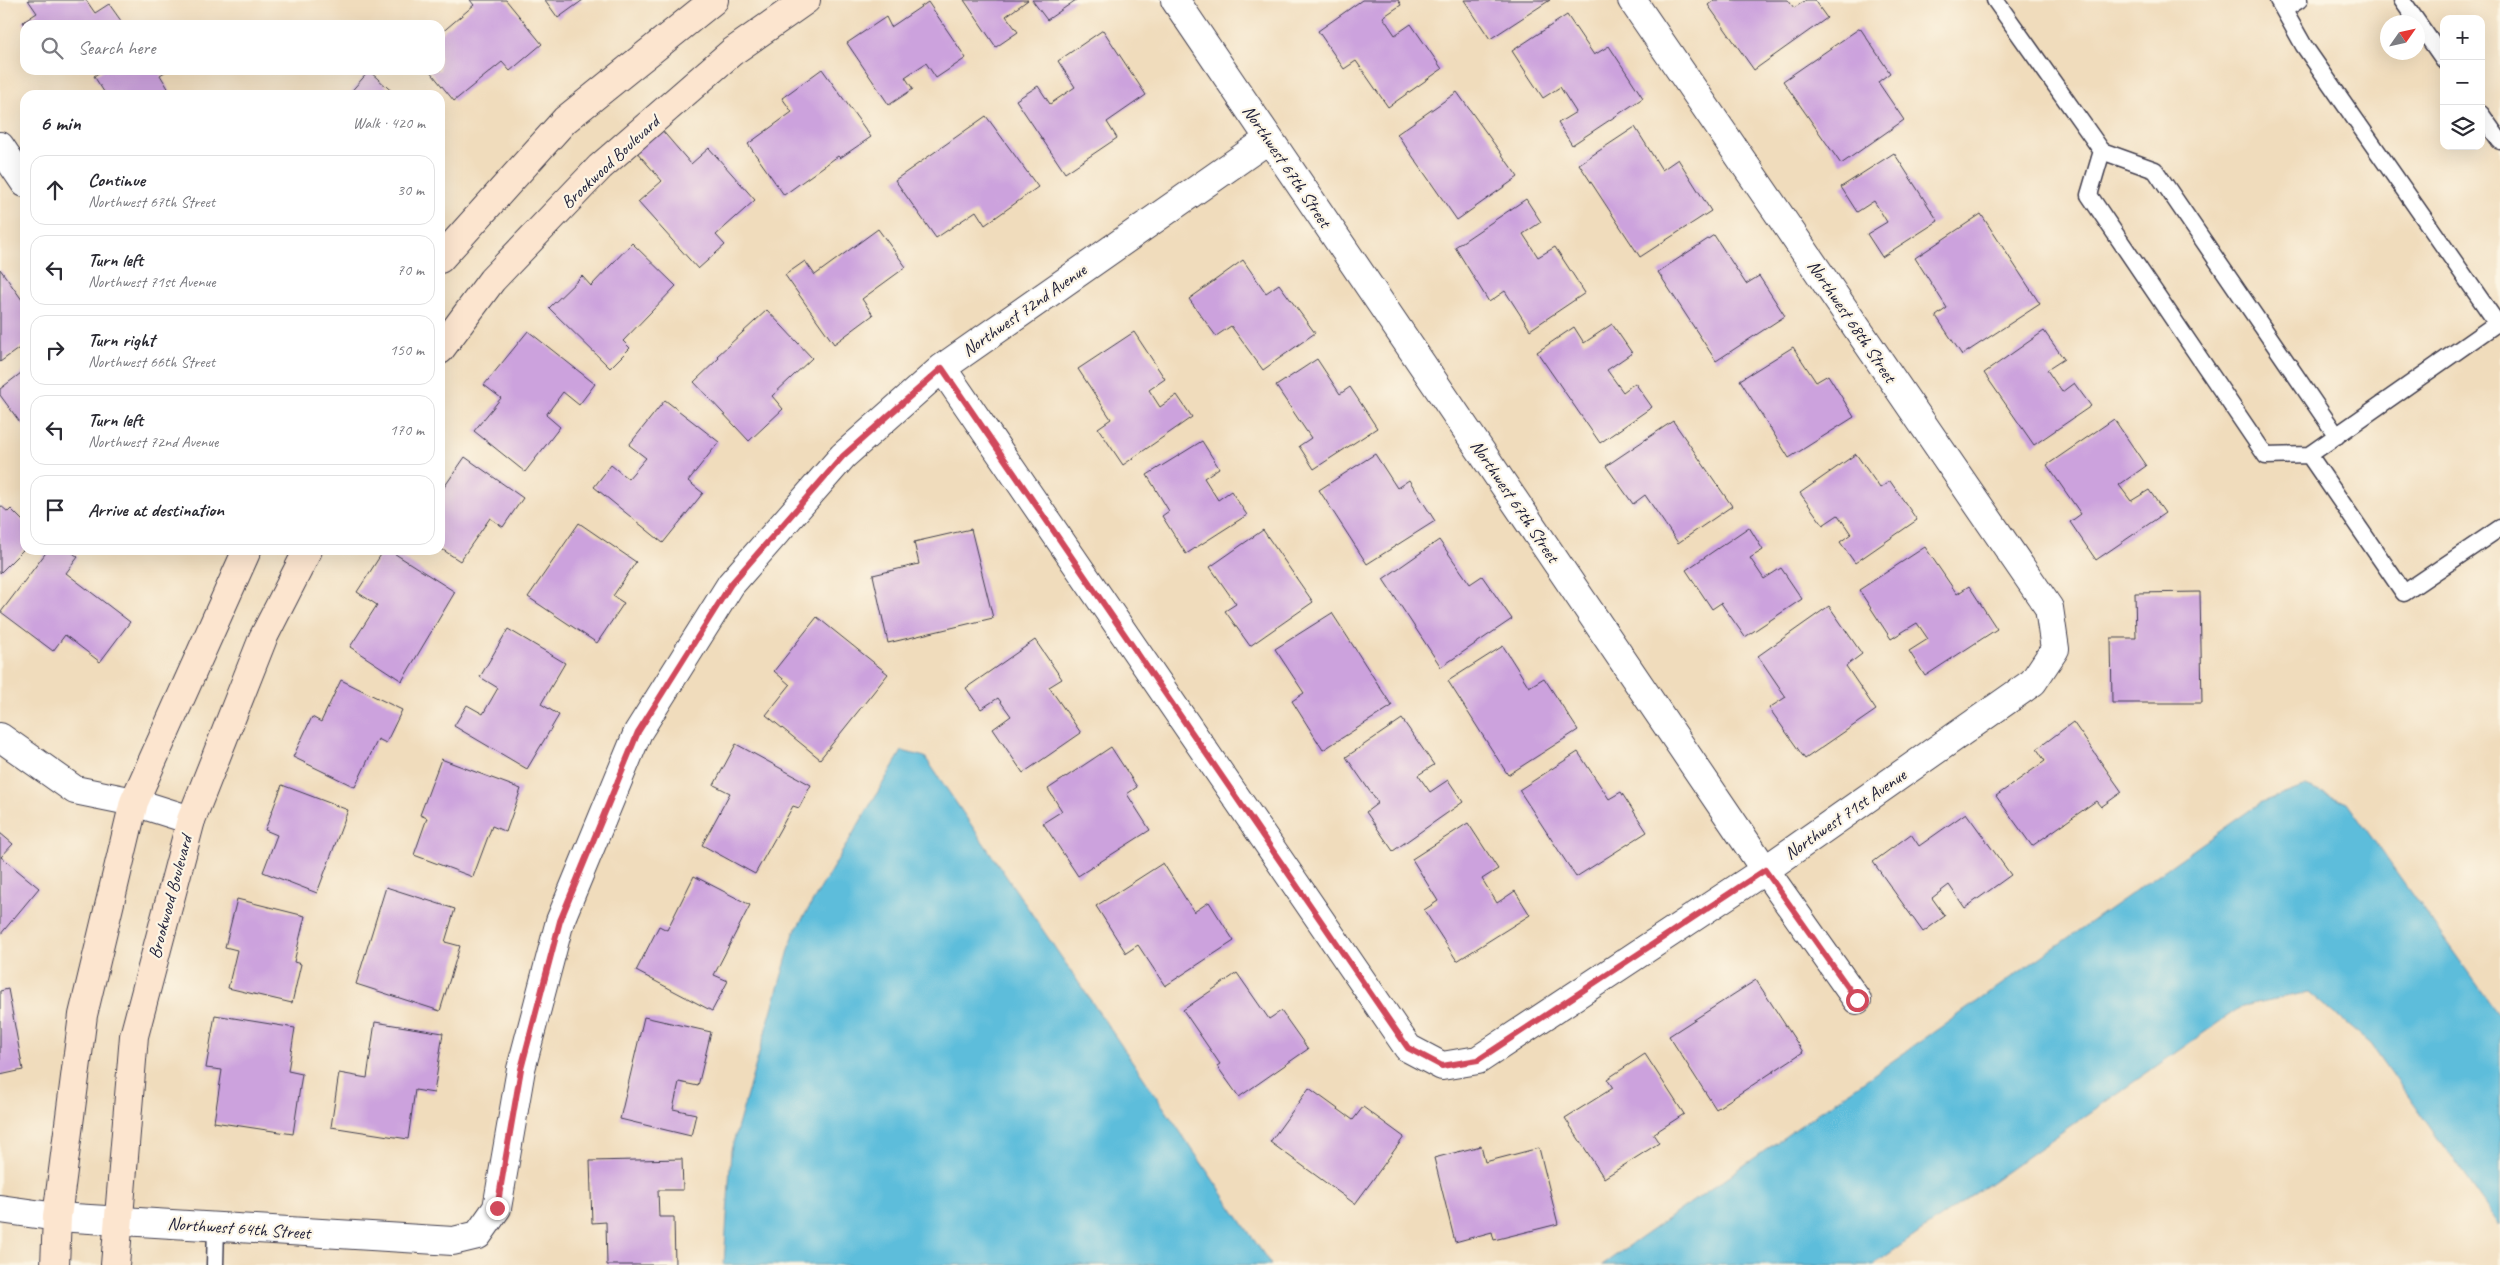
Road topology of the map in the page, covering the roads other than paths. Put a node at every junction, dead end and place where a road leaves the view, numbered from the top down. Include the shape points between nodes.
1 (714, 0) edge
2 (806, 0) edge
3 (1175, 0) edge
4 (1632, 0) edge
5 (1995, 0) edge
6 (2298, 0) edge
7 (2402, 0) edge
8 (2282, 5) edge
9 (2440, 54) edge
10 (2485, 120) edge
11 (1269, 139) junction
12 (2500, 141) edge
13 (0, 146) edge
14 (2102, 151) junction
15 (20, 176) edge
16 (445, 253) edge
17 (2498, 322) edge
18 (445, 343) edge
19 (942, 368) junction
20 (2336, 436) junction
21 (2309, 454) junction
22 (2500, 528) edge
23 (245, 555) edge
24 (305, 555) edge
25 (2054, 649) joint
26 (0, 737) edge
27 (134, 802) junction
28 (191, 820) junction
29 (1765, 870) junction
30 (1857, 1000) dead end
31 (0, 1209) edge
32 (57, 1217) junction
33 (117, 1220) junction
34 (216, 1226) junction
35 (478, 1235) joint
36 (55, 1265) edge
37 (115, 1265) edge
38 (215, 1265) edge

1 - 16 street via 565,120
2 - 18 street, Brookwood Boulevard via 732,52 600,167 492,280
3 - 11 street, Northwest 67th Street
4 - 25 street, Northwest 68th Street via 2049,608
5 - 14 lane
6 - 8 lane
7 - 9 lane
8 - 17 lane via 2304,46
10 - 12 lane
11 - 19 street, Northwest 72nd Avenue
11 - 29 street, Northwest 67th Street
13 - 15 street
14 - 20 lane via 2155,170
14 - 21 lane via 2089,195 2266,456
17 - 20 lane
19 - 29 street, Northwest 71st Avenue via 1408,1048 1442,1066 1478,1060
19 - 35 street, Northwest 72nd Avenue via 843,456 731,584 638,732 560,921 521,1069 497,1208
20 - 21 lane
21 - 22 lane via 2404,593
23 - 27 street
24 - 28 street, Brookwood Boulevard via 263,638
25 - 29 street, Northwest 71st Avenue via 2033,682
26 - 27 street via 75,790
27 - 28 street
27 - 32 street via 83,1015
28 - 33 street, Brookwood Boulevard via 134,1036
29 - 30 street, Northwest 67th Street
31 - 32 street, Northwest 64th Street
32 - 33 street, Northwest 64th Street
32 - 36 street
33 - 34 street, Northwest 64th Street
33 - 37 street, Brookwood Boulevard
34 - 35 street, Northwest 64th Street via 453,1241
34 - 38 lane

